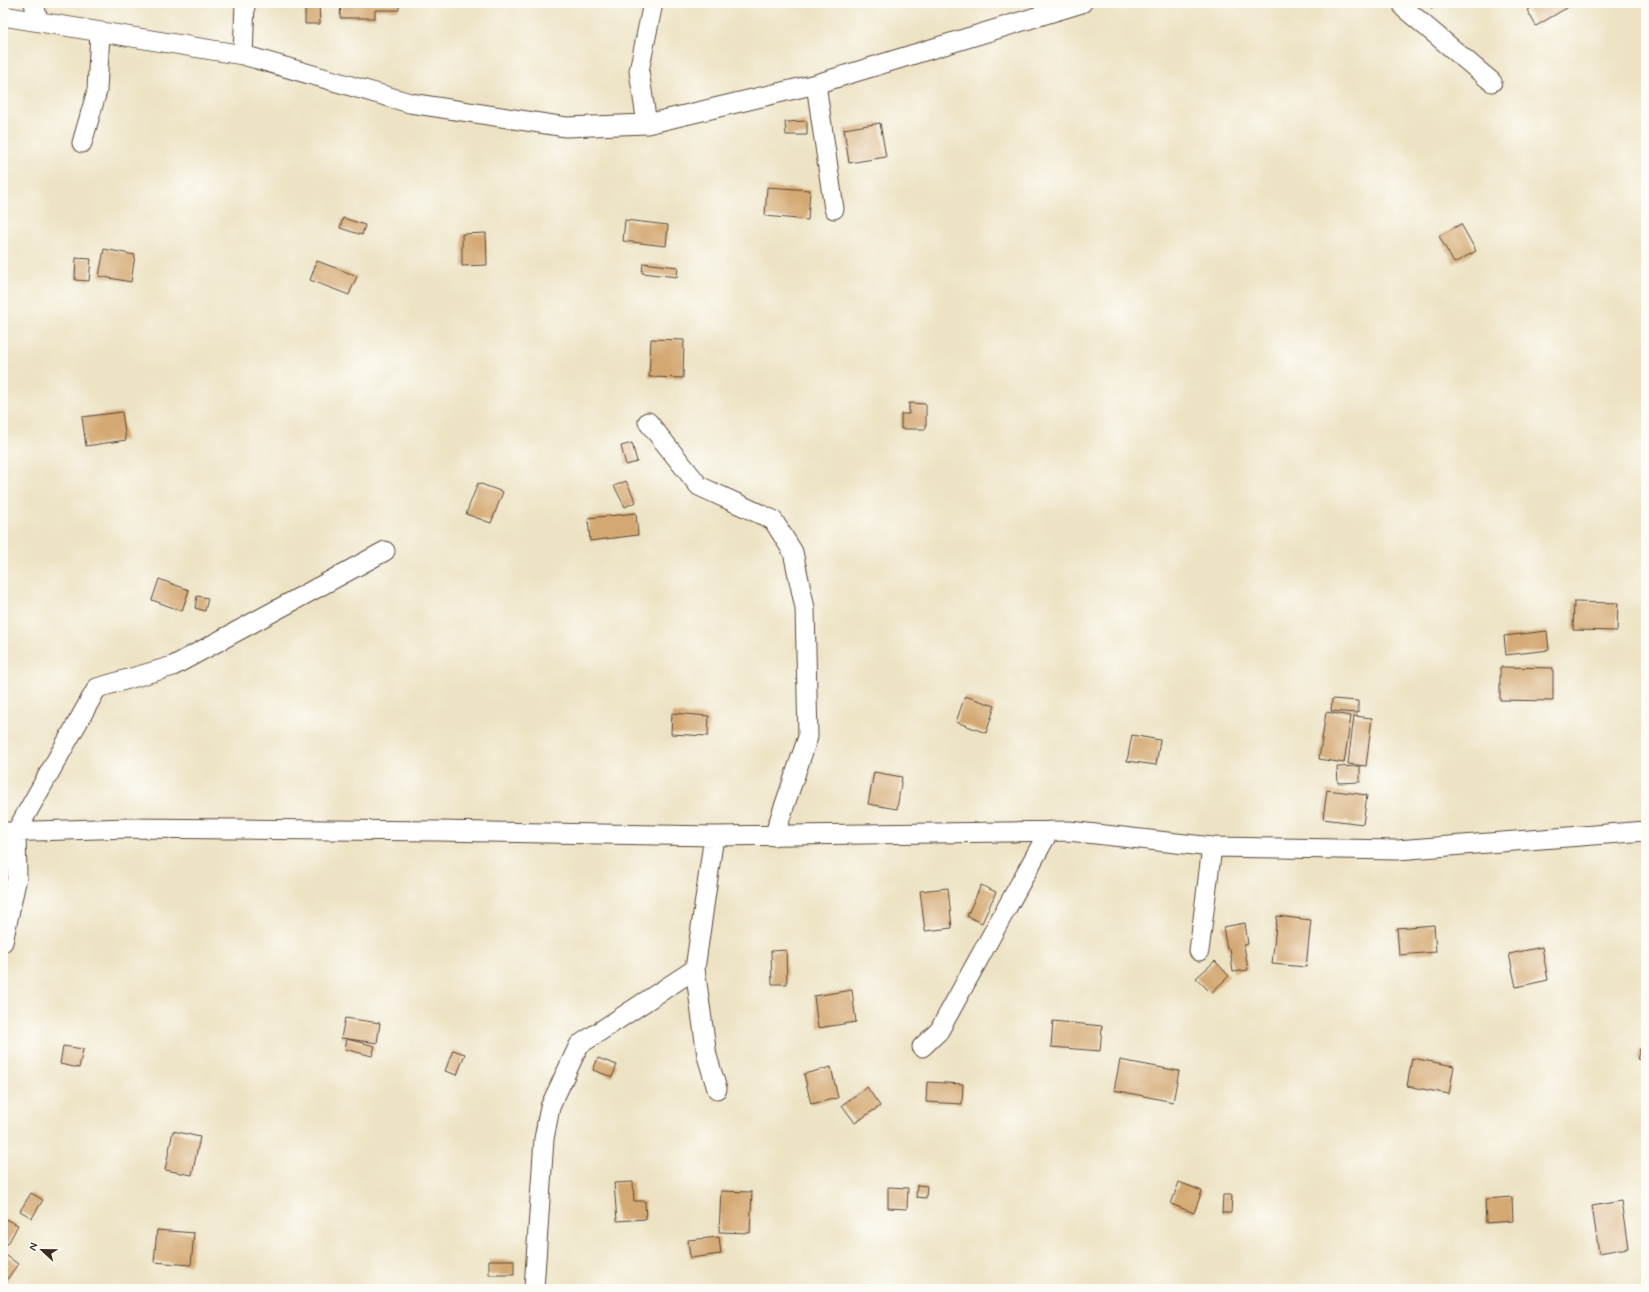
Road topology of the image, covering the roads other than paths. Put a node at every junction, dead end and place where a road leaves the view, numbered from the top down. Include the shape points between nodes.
1 (34, 3) edge
2 (245, 3) edge
3 (654, 3) edge
4 (1082, 3) edge
5 (1403, 3) edge
6 (3, 16) edge
7 (38, 21) junction
8 (100, 32) junction
9 (243, 55) junction
10 (1492, 82) dead end
11 (816, 84) junction
12 (647, 124) junction
13 (82, 143) dead end
14 (834, 210) dead end
15 (648, 422) dead end
16 (385, 551) dead end
17 (1049, 831) junction
18 (1646, 831) edge
19 (10, 832) edge
20 (714, 836) junction
21 (774, 836) junction
22 (1212, 847) junction
23 (3, 942) edge
24 (1199, 951) dead end
25 (695, 968) junction
26 (922, 1047) dead end
27 (717, 1089) dead end
28 (534, 1289) edge

1 - 7 street
2 - 9 street
3 - 12 street via 639,71
4 - 11 street
5 - 10 street via 1404,8
6 - 7 street
7 - 8 street
8 - 9 street
8 - 13 street via 97,91
9 - 12 street via 410,103 566,127
11 - 12 street
11 - 14 street
15 - 21 street via 699,486 773,520 793,552 805,608 808,737
16 - 19 street via 173,666 97,688
17 - 21 street
17 - 22 street
17 - 26 street via 939,1031
18 - 22 street via 1397,850
19 - 20 street via 137,828
19 - 23 street via 17,877
20 - 21 street
20 - 25 street
22 - 24 street
25 - 27 street via 707,1056
25 - 28 street via 579,1045 550,1107 544,1139

